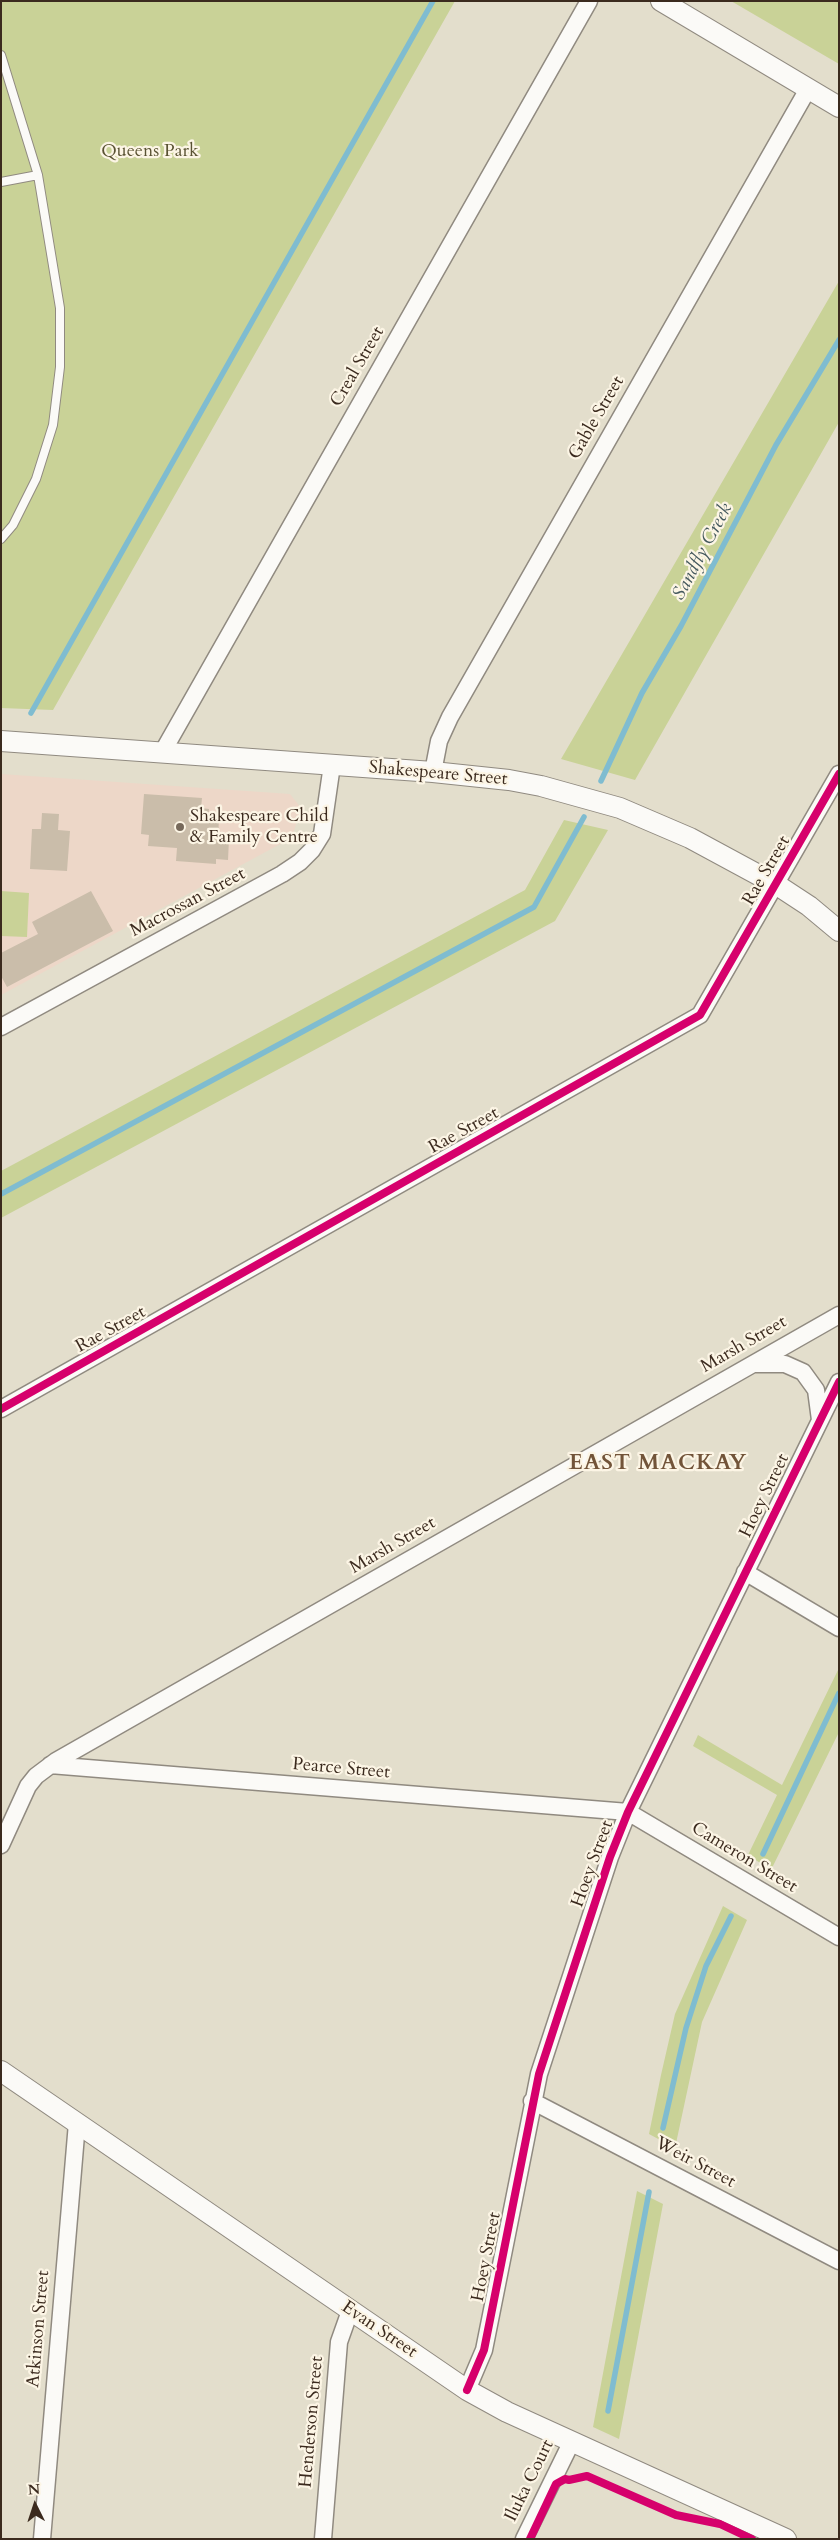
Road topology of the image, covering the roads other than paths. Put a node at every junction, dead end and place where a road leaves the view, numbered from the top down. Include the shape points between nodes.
1 (589, 1) edge
2 (661, 1) edge
3 (1, 56) edge
4 (808, 88) junction
5 (839, 107) edge
6 (38, 175) junction
7 (1, 182) edge
8 (1, 539) edge
9 (1, 742) edge
10 (162, 753) junction
11 (332, 765) junction
12 (433, 772) junction
13 (839, 774) edge
14 (776, 885) junction
15 (839, 931) edge
16 (1, 1027) edge
17 (839, 1315) edge
18 (748, 1366) junction
19 (839, 1382) edge
20 (1, 1409) edge
21 (820, 1420) junction
22 (745, 1572) junction
23 (839, 1628) edge
24 (50, 1765) junction
25 (628, 1812) junction
26 (1, 1845) edge
27 (839, 1937) edge
28 (1, 2071) edge
29 (532, 2100) junction
30 (77, 2124) junction
31 (839, 2262) edge
32 (350, 2311) junction
33 (468, 2390) junction
34 (572, 2441) junction
35 (42, 2539) edge
36 (323, 2539) edge
37 (524, 2539) edge
38 (786, 2539) edge

1 - 10 street, Creal Street
2 - 4 street
3 - 6 lane
4 - 5 street
4 - 12 street, Gable Street via 450,717
6 - 7 lane
6 - 8 lane via 60,308 60,367 53,425 36,479 13,525
9 - 10 street, Shakespeare Street
10 - 11 street, Shakespeare Street
11 - 12 street, Shakespeare Street
11 - 16 street, Macrossan Street via 322,834 300,862
12 - 14 street, Shakespeare Street via 509,780 571,793 620,808 690,838
13 - 14 street, Rae Street
14 - 15 street, Shakespeare Street
14 - 20 street, Rae Street via 700,1015
17 - 18 street, Marsh Street
18 - 21 street via 775,1362 800,1370 816,1390
18 - 24 street, Marsh Street
19 - 21 street, Hoey Street
21 - 22 street, Hoey Street
22 - 23 street
22 - 25 street, Hoey Street
24 - 25 street, Pearce Street
24 - 26 street, Marsh Street via 28,1786
25 - 27 street, Cameron Street
25 - 29 street, Hoey Street via 545,2052
28 - 30 street, Evan Street
29 - 31 street, Weir Street
29 - 33 street, Hoey Street via 484,2350
30 - 32 street, Evan Street
30 - 35 street, Atkinson Street
32 - 33 street, Evan Street
32 - 36 street, Henderson Street via 339,2342
33 - 34 street, Evan Street via 507,2412
34 - 37 street, Iluka Court
34 - 38 street, Evan Street

